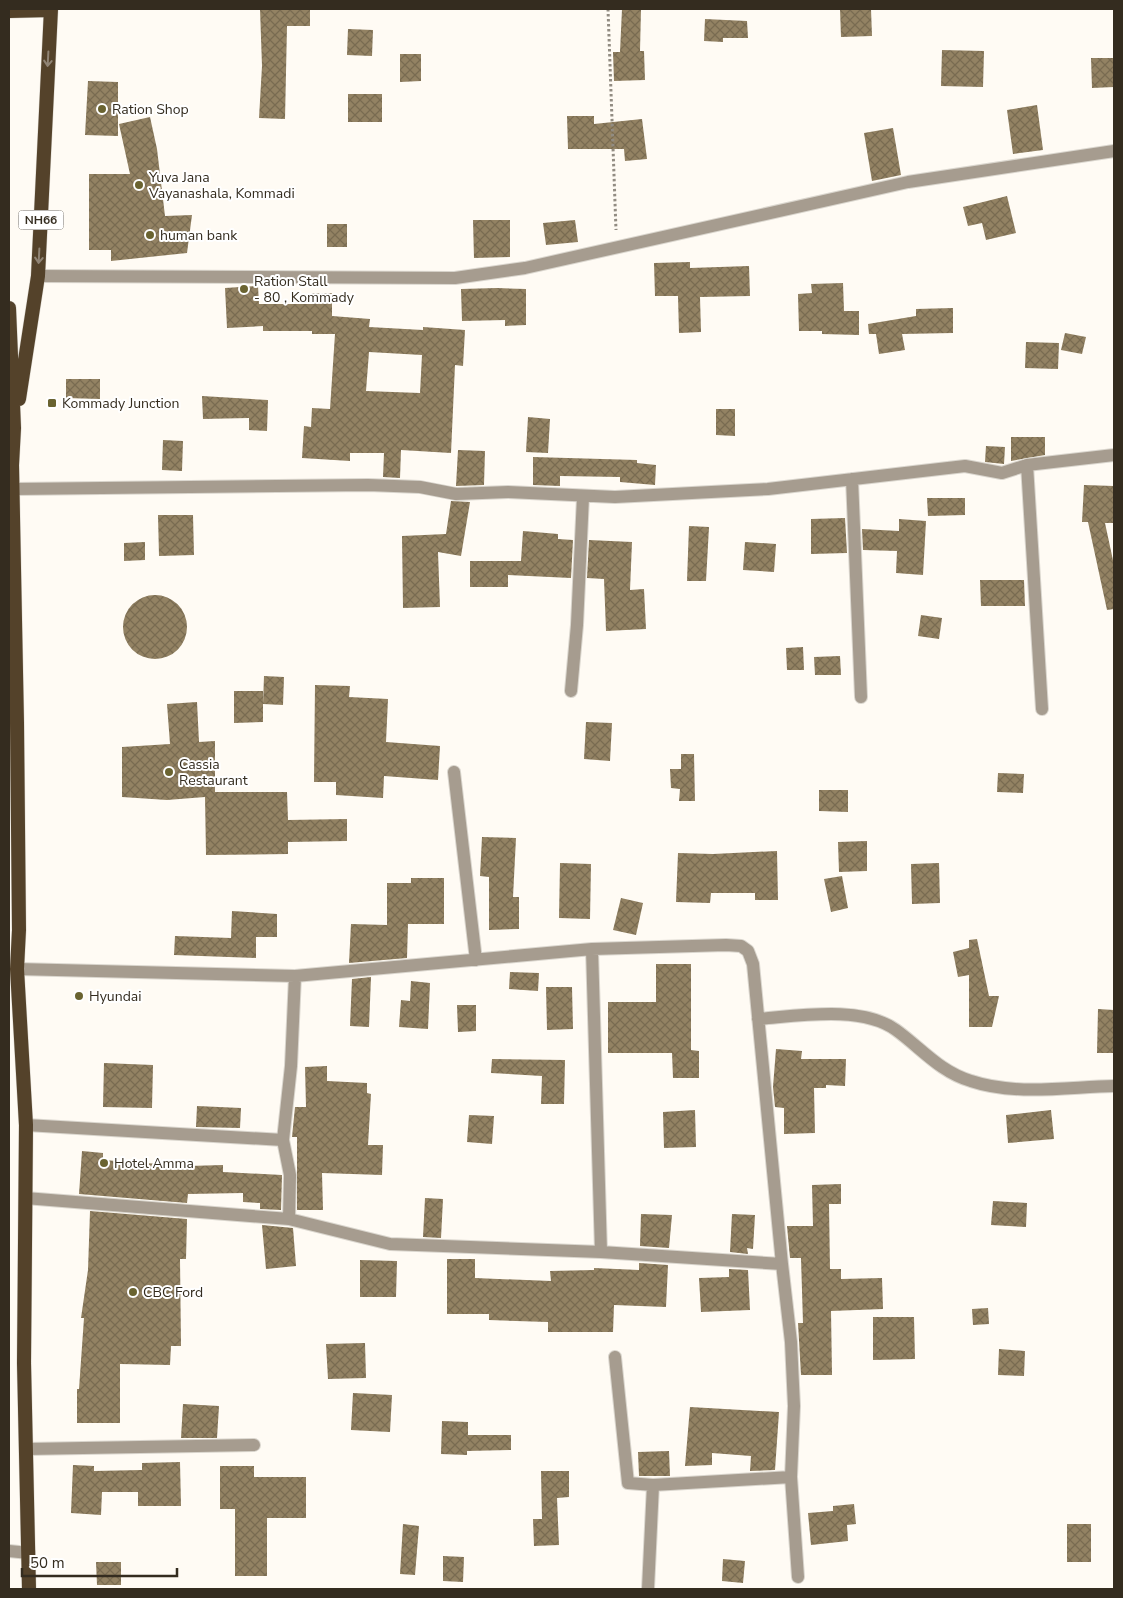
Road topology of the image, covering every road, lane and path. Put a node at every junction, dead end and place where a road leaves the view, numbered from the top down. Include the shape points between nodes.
1 (51, 9) edge
2 (608, 9) edge
3 (9, 10) edge
4 (1114, 151) edge
5 (616, 248) junction
6 (38, 276) junction
7 (9, 308) edge
8 (11, 428) edge
9 (1114, 455) edge
10 (1027, 465) junction
11 (852, 479) junction
12 (13, 490) junction
13 (583, 497) junction
14 (571, 691) dead end
15 (860, 697) dead end
16 (1042, 709) dead end
17 (454, 772) dead end
18 (592, 949) junction
19 (476, 960) junction
20 (17, 970) junction
21 (295, 976) junction
22 (758, 1019) junction
23 (1114, 1086) edge
24 (26, 1125) junction
25 (283, 1140) junction
26 (25, 1198) junction
27 (289, 1219) junction
28 (601, 1252) junction
29 (782, 1264) junction
30 (614, 1358) dead end
31 (254, 1445) dead end
32 (26, 1449) junction
33 (791, 1477) junction
34 (653, 1486) junction
35 (9, 1551) edge
36 (29, 1552) junction
37 (798, 1577) dead end
38 (30, 1589) edge
39 (648, 1589) edge

1 - 3 highway
1 -> 6 highway, NH66
2 - 5 path
4 - 5 street via 908,182
5 - 6 street via 524,268 455,278
6 - 8 highway, NH66
7 - 8 highway, NH66
8 - 12 highway, NH66
9 - 10 street
10 - 11 street via 1002,473 965,466
10 - 16 street
11 - 13 street via 768,489
11 - 15 street
12 - 13 street via 368,485 420,487 456,494 508,492
12 - 20 highway, NH66
13 - 14 street
17 - 19 street
18 - 19 street
18 - 22 street via 726,945 746,948 753,964
18 - 28 street
19 - 21 street
20 - 21 street
20 - 24 highway, NH66
21 - 25 street via 291,1066
22 - 23 street via 828,1014 872,1019 895,1029 939,1066 969,1081 997,1088
22 - 29 street
24 - 25 street
24 - 26 highway, NH66
25 - 27 street via 290,1175
26 - 27 street
26 - 32 highway, NH66
27 - 28 street via 390,1244
28 - 29 street
29 - 33 street via 794,1406
30 - 34 street via 628,1483
31 - 32 street
32 - 36 highway, NH66
33 - 34 street
33 - 37 street
34 - 39 street
35 - 36 street
36 - 38 highway, NH66

